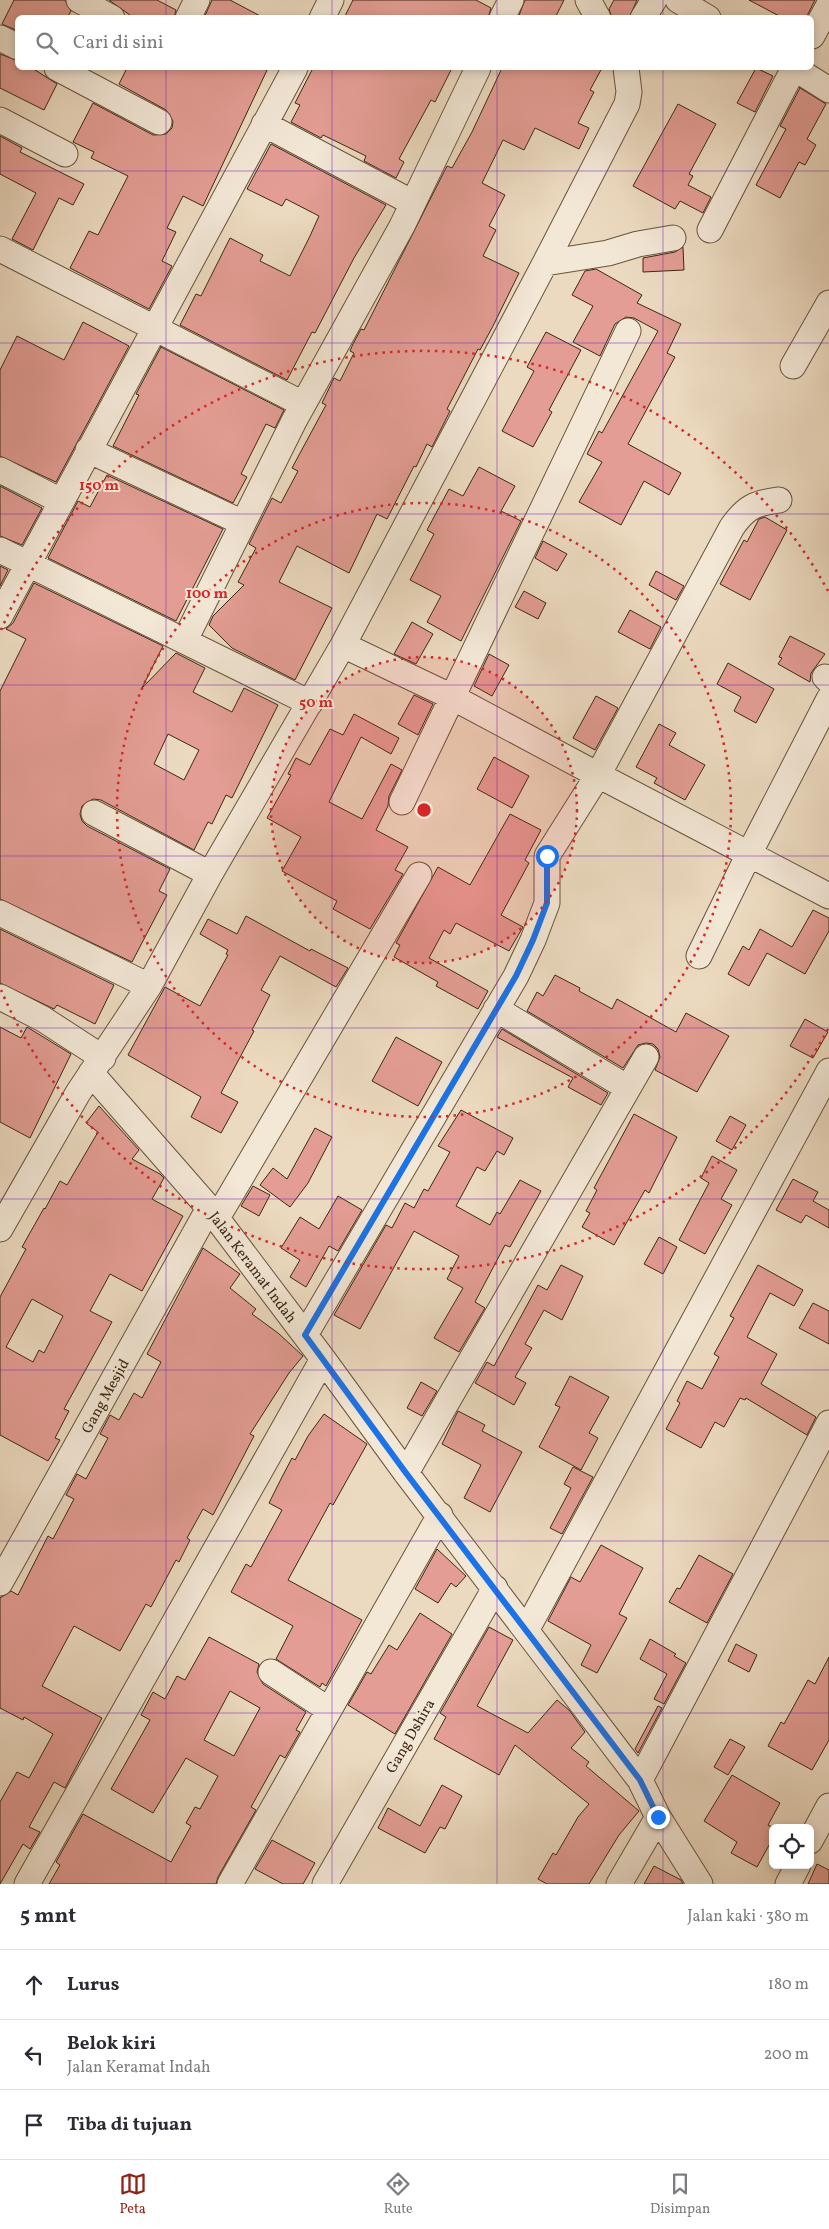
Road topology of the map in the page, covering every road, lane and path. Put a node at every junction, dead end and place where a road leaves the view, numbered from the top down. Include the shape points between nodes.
1 (79, 0) edge
2 (197, 0) edge
3 (331, 0) edge
4 (511, 0) edge
5 (588, 0) edge
6 (654, 0) edge
7 (678, 0) edge
8 (829, 5) edge
9 (106, 15) edge
10 (190, 15) edge
11 (324, 15) edge
12 (504, 15) edge
13 (596, 15) edge
14 (644, 15) edge
15 (703, 15) edge
16 (814, 32) edge
17 (0, 38) edge
18 (15, 46) edge
19 (61, 70) edge
20 (294, 70) edge
21 (477, 70) edge
22 (626, 70) edge
23 (793, 70) edge
24 (797, 70) edge
25 (829, 90) edge
26 (0, 120) edge
27 (159, 122) dead end
28 (264, 124) junction
29 (65, 154) dead end
30 (413, 203) junction
31 (710, 230) dead end
32 (673, 238) dead end
33 (0, 249) edge
34 (546, 263) junction
35 (829, 303) edge
36 (152, 328) junction
37 (628, 331) dead end
38 (793, 366) dead end
39 (303, 404) junction
40 (88, 450) junction
41 (0, 470) edge
42 (779, 500) dead end
43 (61, 501) junction
44 (243, 523) junction
45 (0, 550) edge
46 (28, 564) junction
47 (0, 616) edge
48 (185, 640) junction
49 (343, 645) junction
50 (828, 686) edge
51 (452, 697) junction
52 (310, 703) junction
53 (598, 775) junction
54 (402, 802) dead end
55 (94, 813) dead end
56 (749, 854) junction
57 (210, 874) junction
58 (419, 875) dead end
59 (829, 896) edge
60 (0, 913) edge
61 (700, 956) dead end
62 (149, 986) junction
63 (0, 997) edge
64 (496, 1009) junction
65 (646, 1057) dead end
66 (97, 1066) junction
67 (829, 1071) edge
68 (628, 1088) junction
69 (213, 1213) junction
70 (0, 1229) edge
71 (305, 1335) junction
72 (324, 1359) junction
73 (829, 1423) edge
74 (406, 1473) junction
75 (440, 1515) junction
76 (0, 1583) edge
77 (495, 1588) junction
78 (527, 1629) junction
79 (271, 1672) dead end
80 (329, 1710) junction
81 (640, 1780) junction
82 (828, 1810) edge
83 (658, 1817) junction
84 (814, 1835) edge
85 (796, 1869) edge
86 (27, 1884) edge
87 (230, 1884) edge
88 (325, 1884) edge
89 (619, 1884) edge
90 (700, 1884) edge
91 (788, 1884) edge

1 - 9 street
2 - 10 street
3 - 11 street
4 - 12 street
5 - 13 street
6 - 14 street
7 - 15 street
8 - 16 street
17 - 18 street
19 - 27 street
20 - 28 street
21 - 30 street
22 - 34 street via 627,104
23 - 31 street
24 - 25 street
26 - 29 street
28 - 30 street
28 - 36 street
30 - 39 street
32 - 34 street
33 - 36 street
34 - 49 street
35 - 38 street
36 - 39 street
36 - 40 street
37 - 51 street
39 - 44 street
40 - 43 street
40 - 44 street
41 - 43 street
42 - 53 street via 759,503 737,520
43 - 46 street
44 - 48 street
45 - 46 street
46 - 47 street
46 - 48 street
48 - 52 street
49 - 51 street
49 - 52 street
50 - 56 street
51 - 53 street
51 - 54 street
52 - 57 street
53 - 56 street
53 - 64 street via 547,856 547,903 533,940
55 - 57 street
56 - 59 street
56 - 61 street
57 - 62 street
58 - 69 street, Gang Mesjid
60 - 62 street
62 - 66 street
63 - 66 street, Jalan Keramat Indah via 43,1019
64 - 68 street
64 - 71 street
65 - 68 street
66 - 69 street, Jalan Keramat Indah
66 - 70 street
67 - 78 street
68 - 74 street
69 - 71 street, Jalan Keramat Indah
69 - 76 street, Gang Mesjid
71 - 72 street, Jalan Keramat Indah
72 - 74 street, Jalan Keramat Indah
72 - 86 street
73 - 81 street
74 - 75 street, Jalan Keramat Indah
75 - 77 street, Jalan Keramat Indah
75 - 80 street
77 - 78 street, Jalan Keramat Indah
77 - 88 street, Gang Dshira
78 - 81 street, Jalan Keramat Indah
79 - 80 street
80 - 87 street
81 - 83 street, Jalan Keramat Indah
82 - 84 street
83 - 89 street
83 - 90 street, Jalan Keramat Indah
85 - 91 street

